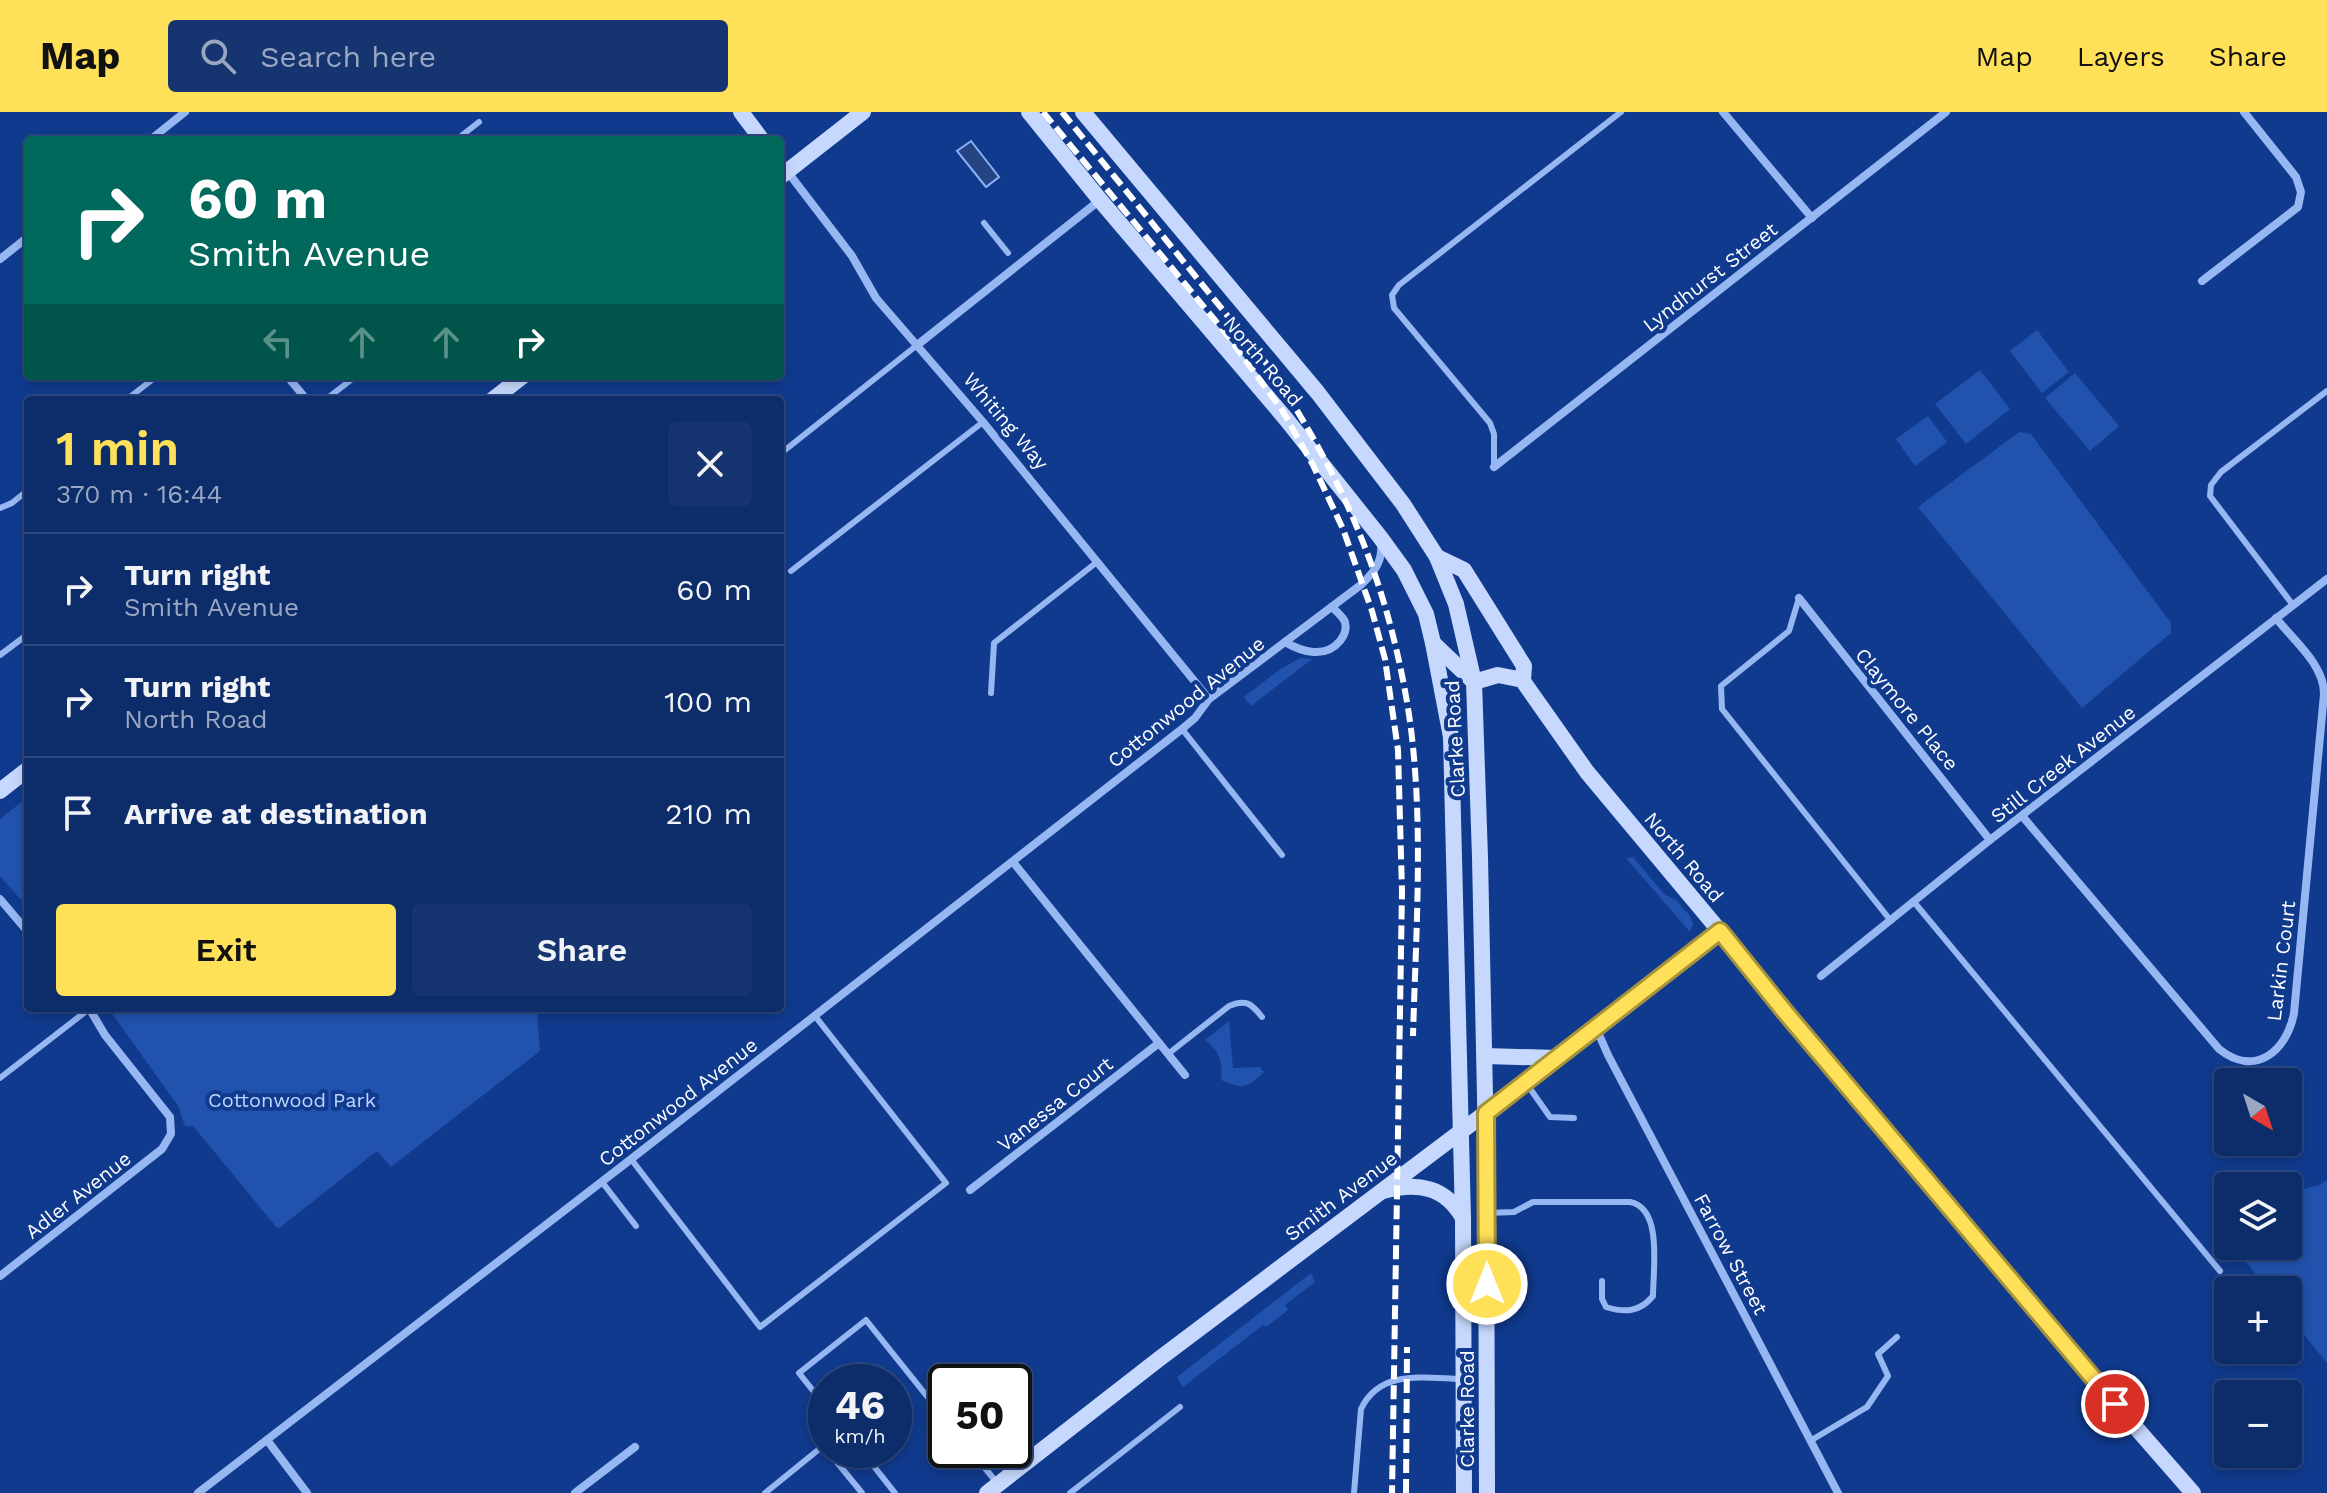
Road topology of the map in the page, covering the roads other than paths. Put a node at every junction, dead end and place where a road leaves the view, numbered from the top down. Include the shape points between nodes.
1 (185, 112) edge
2 (741, 112) edge
3 (863, 112) edge
4 (1029, 112) edge
5 (1083, 112) edge
6 (1621, 112) edge
7 (1723, 112) edge
8 (1946, 112) edge
9 (2244, 112) edge
10 (479, 122) dead end
11 (155, 136) edge
12 (461, 136) edge
13 (759, 136) edge
14 (784, 169) edge
15 (784, 172) edge
16 (1100, 200) junction
17 (1812, 218) junction
18 (984, 223) dead end
19 (24, 240) edge
20 (1008, 253) dead end
21 (0, 259) edge
22 (2202, 281) dead end
23 (916, 346) junction
24 (152, 380) edge
25 (290, 380) edge
26 (351, 380) edge
27 (518, 380) edge
28 (2327, 391) edge
29 (131, 396) edge
30 (304, 396) edge
31 (330, 396) edge
32 (497, 396) edge
33 (983, 422) junction
34 (784, 451) edge
35 (1494, 467) joint
36 (24, 493) edge
37 (0, 508) edge
38 (1380, 537) junction
39 (1437, 557) junction
40 (1097, 562) junction
41 (791, 571) dead end
42 (2327, 579) edge
43 (1799, 598) joint
44 (2293, 605) junction
45 (1332, 607) junction
46 (2276, 618) junction
47 (24, 637) edge
48 (1285, 642) junction
49 (1433, 643) junction
50 (0, 655) edge
51 (1523, 680) junction
52 (1474, 682) junction
53 (991, 693) dead end
54 (1209, 699) junction
55 (1182, 729) junction
56 (24, 772) edge
57 (0, 791) edge
58 (2023, 817) junction
59 (1990, 840) junction
60 (1282, 855) dead end
61 (1013, 862) junction
62 (0, 899) edge
63 (1914, 902) junction
64 (1891, 921) junction
65 (24, 927) edge
66 (1720, 931) junction
67 (1821, 976) dead end
68 (85, 1012) edge
69 (91, 1012) edge
70 (815, 1016) junction
71 (1262, 1017) dead end
72 (1597, 1029) junction
73 (1159, 1043) junction
74 (1168, 1054) junction
75 (1485, 1056) junction
76 (1557, 1058) junction
77 (1185, 1075) dead end
78 (0, 1078) edge
79 (1526, 1083) junction
80 (1486, 1113) junction
81 (1574, 1118) dead end
82 (1461, 1131) junction
83 (631, 1159) junction
84 (602, 1182) junction
85 (970, 1190) dead end
86 (1378, 1192) junction
87 (1487, 1213) junction
88 (1463, 1219) junction
89 (636, 1226) dead end
90 (2220, 1271) dead end
91 (0, 1276) edge
92 (1602, 1281) dead end
93 (1487, 1284) junction
94 (1515, 1284) dead end
95 (1897, 1337) dead end
96 (810, 1364) edge
97 (901, 1364) edge
98 (808, 1366) edge
99 (912, 1378) edge
100 (1464, 1379) junction
101 (808, 1384) edge
102 (928, 1398) edge
103 (1180, 1407) dead end
104 (267, 1440) junction
105 (1810, 1441) junction
106 (635, 1447) dead end
107 (808, 1458) edge
108 (841, 1468) edge
109 (875, 1468) edge
110 (980, 1468) edge
111 (992, 1489) edge
112 (198, 1493) edge
113 (307, 1493) edge
114 (575, 1493) edge
115 (765, 1493) edge
116 (862, 1493) edge
117 (895, 1493) edge
118 (1070, 1493) edge
119 (1354, 1493) edge
120 (1464, 1493) edge
121 (1487, 1493) edge
122 (1838, 1493) edge
123 (2193, 1493) edge

1 - 11 street
2 - 13 main road
3 - 14 main road
4 - 16 main road, North Road
5 - 39 main road, Clarke Road via 1318,393
6 - 35 lane via 1392,295 1394,308 1490,423
7 - 17 street
8 - 17 street, Lyndhurst Street
9 - 22 street via 2296,177 2298,207
10 - 12 lane
15 - 23 street, Whiting Way
16 - 23 street
16 - 38 main road, North Road
17 - 35 street, Lyndhurst Street
18 - 20 lane
19 - 21 street
23 - 33 street, Whiting Way
23 - 34 lane
24 - 29 lane
25 - 30 street
26 - 31 lane
27 - 32 main road
28 - 44 lane via 2211,485 2210,496
33 - 40 street, Whiting Way
33 - 41 lane
36 - 37 lane
38 - 45 street, Cottonwood Avenue via 1381,560 1375,571
38 - 49 main road, North Road via 1404,570 1426,614
39 - 51 main road, North Road via 1464,570 1524,666
39 - 52 main road, Clarke Road via 1456,604
40 - 53 lane via 994,643
40 - 54 street, Whiting Way
42 - 44 street, Still Creek Avenue
43 - 59 street, Claymore Place
43 - 64 lane via 1789,631 1721,686 1722,709
44 - 46 street, Still Creek Avenue
45 - 48 street, Cottonwood Avenue
45 - 48 street, Cottonwood Avenue via 1346,628 1331,649 1299,650
46 - 58 street, Still Creek Avenue
46 - 58 street, Larkin Court via 2319,671 2324,686 2294,1013 2288,1035 2276,1050 2243,1061 2219,1049
47 - 50 lane
48 - 54 street, Cottonwood Avenue
49 - 52 main road, North Road
49 - 82 main road, Clarke Road via 1451,737
51 - 52 main road via 1498,675
51 - 66 main road, North Road via 1578,760
52 - 75 main road, Clarke Road
54 - 55 street, Cottonwood Avenue
55 - 60 lane
55 - 61 street, Cottonwood Avenue
56 - 57 main road
58 - 59 street, Still Creek Avenue
59 - 63 street, Still Creek Avenue
61 - 70 street, Cottonwood Avenue
61 - 73 street
62 - 65 street
63 - 64 street, Still Creek Avenue
63 - 90 lane
64 - 67 street, Still Creek Avenue
66 - 72 main road, Smith Avenue
66 - 123 main road, North Road
68 - 78 lane
69 - 91 street, Adler Avenue via 170,1117 171,1134 162,1149
70 - 83 street, Cottonwood Avenue
70 - 83 lane via 946,1183 760,1327
71 - 74 lane via 1248,1003 1229,1006
72 - 76 main road, Smith Avenue
72 - 105 street, Farrow Street
73 - 74 street
73 - 85 street, Vanessa Court
74 - 77 street
75 - 76 main road
75 - 80 main road, Clarke Road
76 - 79 main road, Smith Avenue
79 - 80 main road, Smith Avenue
79 - 81 lane via 1550,1117
80 - 82 main road, Smith Avenue
80 - 87 main road, Clarke Road
82 - 86 main road, Smith Avenue
82 - 88 main road, Clarke Road
83 - 84 street, Cottonwood Avenue
84 - 89 lane
84 - 104 street, Cottonwood Avenue
86 - 88 main road via 1398,1187 1435,1190 1455,1204
86 - 111 main road, Smith Avenue
87 - 92 lane via 1514,1212 1533,1202 1639,1204 1653,1227 1653,1296 1634,1311 1606,1307
87 - 93 main road, Clarke Road
88 - 100 main road, Clarke Road
93 - 94 lane
93 - 121 main road, Clarke Road
95 - 105 lane via 1878,1354 1888,1376 1867,1407
96 - 97 lane via 866,1320
98 - 101 lane via 799,1373
99 - 102 lane
100 - 119 lane via 1400,1378 1365,1401
100 - 120 main road, Clarke Road
103 - 118 lane
104 - 112 street, Cottonwood Avenue
104 - 113 street
105 - 122 street, Farrow Street
106 - 114 street
107 - 115 lane
108 - 116 lane
109 - 117 lane
110 - 111 lane

